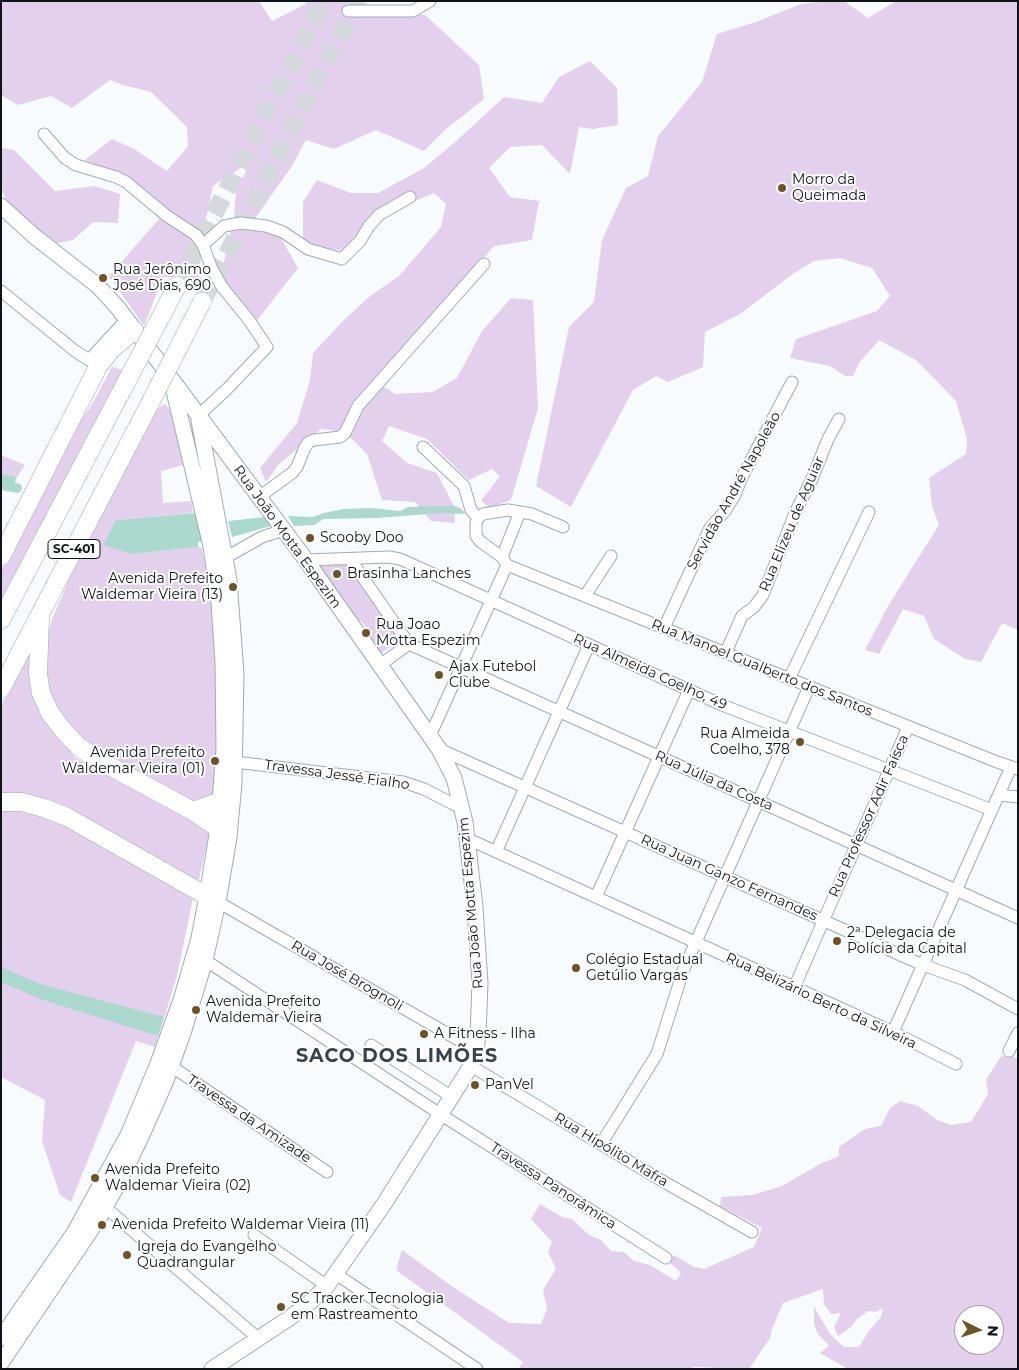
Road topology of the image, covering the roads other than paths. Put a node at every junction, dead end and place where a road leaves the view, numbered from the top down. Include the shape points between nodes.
1 (430, 1) edge
2 (348, 11) dead end
3 (44, 134) dead end
4 (410, 197) dead end
5 (1, 206) edge
6 (203, 245) junction
7 (484, 264) dead end
8 (177, 286) tunnel mouth
9 (1, 291) edge
10 (202, 302) tunnel mouth
11 (135, 330) junction
12 (94, 362) junction
13 (171, 378) junction
14 (792, 382) dead end
15 (198, 416) junction
16 (839, 419) dead end
17 (182, 421) junction
18 (423, 446) dead end
19 (259, 497) junction
20 (520, 512) junction
21 (869, 512) dead end
22 (478, 518) junction
23 (564, 527) dead end
24 (284, 530) junction
25 (611, 556) dead end
26 (1, 557) edge
27 (225, 558) junction
28 (350, 559) junction
29 (306, 560) junction
30 (505, 561) junction
31 (585, 596) junction
32 (491, 600) junction
33 (40, 615) junction
34 (1, 620) edge
35 (664, 628) junction
36 (409, 644) junction
37 (590, 645) junction
38 (726, 652) junction
39 (380, 665) junction
40 (461, 667) junction
41 (789, 679) junction
42 (809, 687) junction
43 (1, 689) edge
44 (689, 690) junction
45 (230, 712) junction
46 (559, 712) junction
47 (908, 726) junction
48 (789, 731) junction
49 (430, 736) junction
50 (439, 749) junction
51 (659, 757) junction
52 (236, 762) junction
53 (1015, 768) edge
54 (889, 770) junction
55 (525, 788) junction
56 (999, 795) junction
57 (1018, 797) edge
58 (221, 801) junction
59 (758, 801) junction
60 (1, 802) edge
61 (463, 809) junction
62 (992, 810) junction
63 (192, 811) junction
64 (224, 832) junction
65 (625, 832) junction
66 (468, 839) junction
67 (856, 845) junction
68 (496, 852) junction
69 (724, 876) junction
70 (956, 890) junction
71 (596, 897) junction
72 (213, 899) junction
73 (1018, 918) edge
74 (823, 920) junction
75 (695, 942) junction
76 (205, 960) junction
77 (923, 965) junction
78 (794, 988) junction
79 (1018, 1009) edge
80 (893, 1032) junction
81 (1018, 1033) edge
82 (371, 1045) dead end
83 (476, 1050) junction
84 (1009, 1051) dead end
85 (956, 1064) dead end
86 (171, 1066) junction
87 (470, 1066) junction
88 (452, 1097) junction
89 (440, 1114) junction
90 (601, 1144) junction
91 (124, 1156) junction
92 (327, 1172) dead end
93 (106, 1206) junction
94 (752, 1232) dead end
95 (254, 1235) dead end
96 (666, 1258) dead end
97 (336, 1274) junction
98 (327, 1286) junction
99 (1, 1338) edge
100 (259, 1339) junction
101 (1, 1363) edge
102 (212, 1369) edge
103 (477, 1369) edge

1 - 2 street via 413,11
3 - 6 street via 76,165 126,182 196,235
4 - 6 street via 379,214 342,259 308,249 283,232 241,223 224,226
5 - 11 main road, Rua João Motta Espezim via 98,286
6 - 15 street via 222,286 267,347
7 - 19 street via 358,406 345,433 340,437 309,442 292,473
8 - 34 highway, SC-401, bridge
9 - 12 street
10 - 33 highway, SC-401, bridge
11 - 12 street
11 - 12 highway
11 - 13 main road, Rua João Motta Espezim
12 - 26 highway
13 - 15 main road, Rua João Motta Espezim
13 - 17 main road
14 - 35 street, Servidão André Napoleão via 735,495 710,528
15 - 17 main road via 189,414
15 - 19 main road, Rua João Motta Espezim
15 - 27 main road
16 - 38 street, Rua Elizeu de Aguiar via 795,513 763,595 742,616
17 - 45 main road via 211,546
18 - 22 street via 464,486 471,510
19 - 24 main road, Rua João Motta Espezim
20 - 22 street via 492,512
20 - 23 street
20 - 30 street
21 - 41 street
22 - 30 street, Rua Manoel Gualberto dos Santos via 476,536
24 - 27 street via 262,537
24 - 29 main road, Rua João Motta Espezim
25 - 31 street
27 - 45 main road via 234,635
28 - 29 street, Rua Almeida Coelho, 49
28 - 32 street, Rua Almeida Coelho, 49 via 395,558
28 - 36 street
29 - 39 main road, Rua João Motta Espezim
30 - 31 street, Rua Manoel Gualberto dos Santos
30 - 32 street
31 - 35 street, Rua Manoel Gualberto dos Santos
32 - 37 street, Rua Almeida Coelho, 49
32 - 40 street
33 - 43 highway, SC-401
33 - 63 highway via 38,674 41,693 55,719 78,746 100,761
35 - 38 street, Rua Manoel Gualberto dos Santos
36 - 39 street
36 - 40 street, Rua Júlia da Costa
37 - 44 street, Rua Almeida Coelho, 49
37 - 46 street
38 - 41 street, Rua Manoel Gualberto dos Santos
39 - 49 main road, Rua João Motta Espezim
40 - 46 street, Rua Júlia da Costa
40 - 49 street
41 - 42 street, Rua Manoel Gualberto dos Santos
42 - 47 street, Rua Manoel Gualberto dos Santos
42 - 48 street
44 - 48 street, Rua Almeida Coelho, 49
44 - 51 street
45 - 52 main road
45 - 58 main road
46 - 51 street, Rua Júlia da Costa
46 - 55 street
47 - 53 street, Rua Manoel Gualberto dos Santos
47 - 54 street, Rua Professor Adir Faísca
48 - 54 street, Rua Almeida Coelho, 49
48 - 59 street
49 - 50 main road, Rua João Motta Espezim
50 - 55 street, Rua Juan Ganzo Fernandes
50 - 61 main road, Rua João Motta Espezim via 454,778
51 - 59 street, Rua Júlia da Costa
51 - 65 street
52 - 61 street, Travessa Jessé Fialho via 403,782
52 - 64 main road
53 - 56 street
54 - 62 street, Rua Almeida Coelho, 49
54 - 67 street, Rua Professor Adir Faísca
55 - 65 street, Rua Juan Ganzo Fernandes
55 - 68 street
56 - 57 street
56 - 62 street
58 - 63 highway
58 - 64 main road
59 - 67 street, Rua Júlia da Costa
59 - 69 street
60 - 72 highway via 22,802 67,817
61 - 66 main road, Rua João Motta Espezim
62 - 70 street
63 - 64 highway
64 - 72 main road
65 - 69 street, Rua Juan Ganzo Fernandes
65 - 71 street
66 - 68 street, Rua Belizário Berto da Silveira
66 - 83 main road, Rua João Motta Espezim via 480,983
67 - 70 street, Rua Júlia da Costa
67 - 74 street, Rua Professor Adir Faísca
68 - 71 street, Rua Belizário Berto da Silveira
69 - 74 street, Rua Juan Ganzo Fernandes
69 - 75 street
70 - 73 street, Rua Júlia da Costa
70 - 77 street
71 - 75 street, Rua Belizário Berto da Silveira
72 - 76 main road
72 - 83 street, Rua José Brognoli
72 - 91 main road via 155,1072 128,1136
74 - 77 street, Rua Juan Ganzo Fernandes
74 - 78 street, Rua Professor Adir Faísca
75 - 78 street, Rua Belizário Berto da Silveira
75 - 90 street via 676,990 657,1054
76 - 86 main road
76 - 89 street, Travessa Panorâmica
77 - 79 street, Rua Juan Ganzo Fernandes via 964,980
77 - 80 street
78 - 80 street, Rua Belizário Berto da Silveira
80 - 85 street, Rua Belizário Berto da Silveira
81 - 84 street
82 - 88 street
83 - 87 main road, Rua João Motta Espezim
86 - 91 main road
86 - 92 street, Travessa da Amizade
87 - 88 main road, Rua João Motta Espezim
87 - 90 street, Rua Hipólito Mafra
88 - 89 main road, Rua João Motta Espezim
89 - 96 street, Travessa Panorâmica
89 - 97 main road, Rua João Motta Espezim
90 - 94 street, Rua Hipólito Mafra
91 - 93 main road
91 - 99 main road
93 - 100 street
93 - 101 main road
95 - 98 street
97 - 98 main road, Rua João Motta Espezim
97 - 103 street
98 - 100 main road, Rua João Motta Espezim via 308,1305
100 - 102 main road, Rua João Motta Espezim

